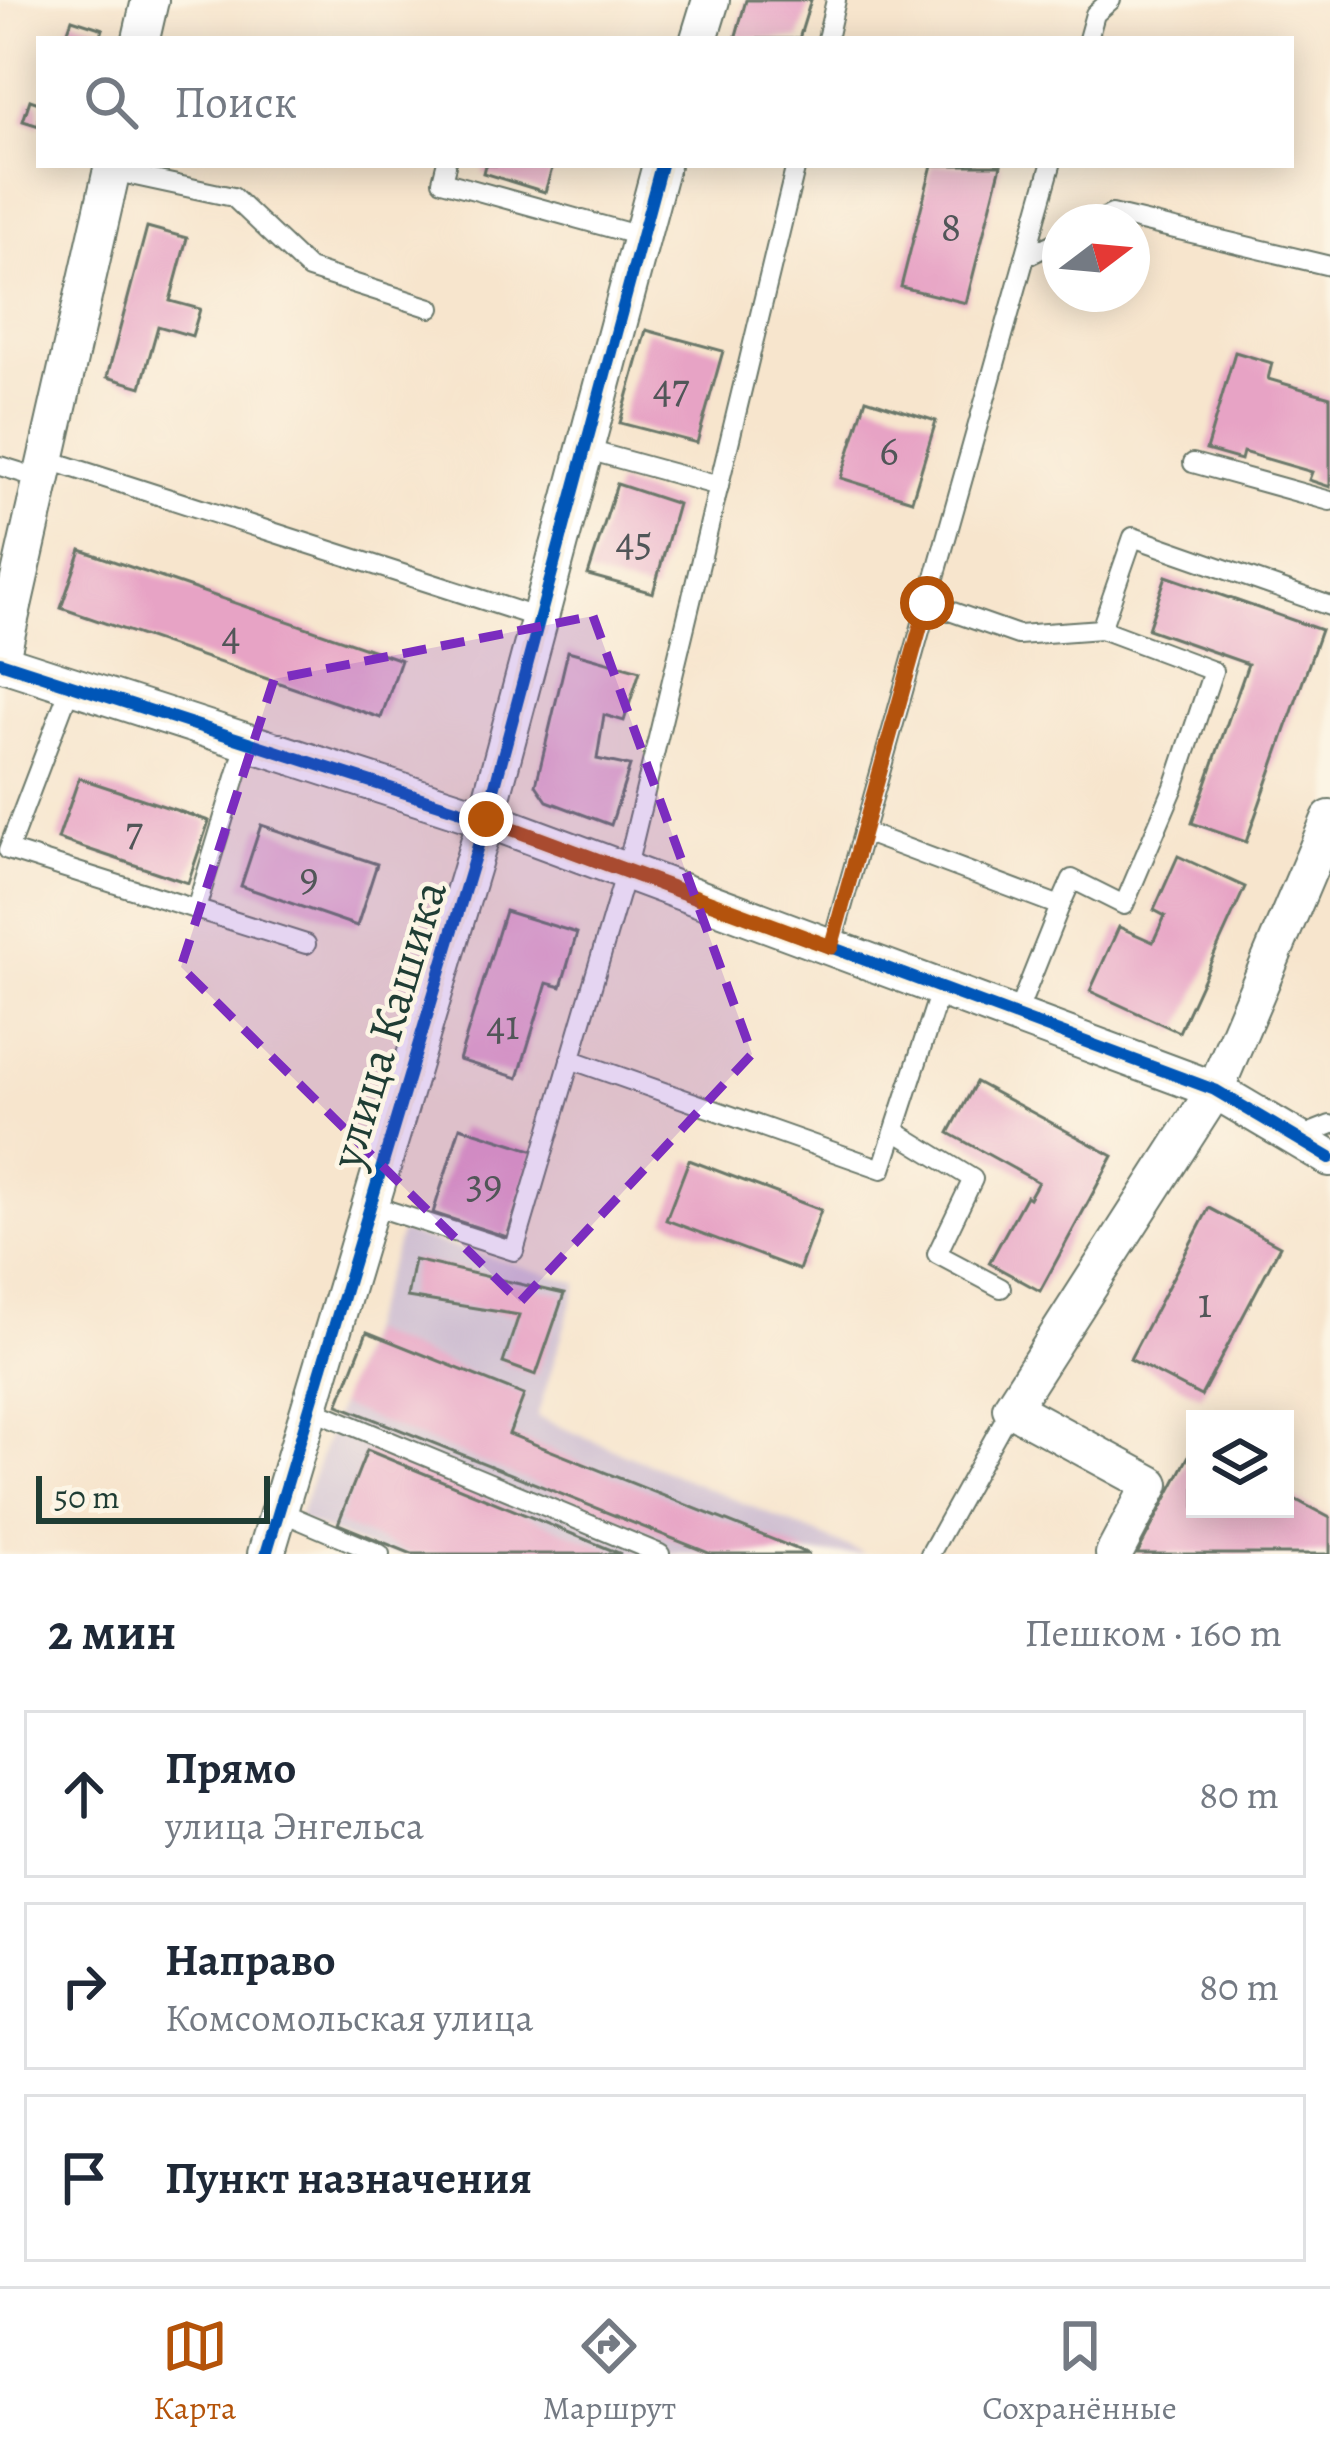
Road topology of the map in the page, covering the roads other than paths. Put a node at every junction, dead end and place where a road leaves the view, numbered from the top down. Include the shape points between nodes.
1 (150, 0) edge
2 (711, 0) edge
3 (836, 0) edge
4 (1111, 0) edge
5 (142, 36) edge
6 (700, 36) edge
7 (828, 36) edge
8 (1089, 36) edge
9 (113, 168) edge
10 (445, 168) edge
11 (661, 168) edge
12 (795, 168) edge
13 (1050, 168) edge
14 (1150, 223) edge
15 (640, 236) junction
16 (1042, 249) edge
17 (1025, 257) junction
18 (1330, 266) edge
19 (431, 308) dead end
20 (584, 449) junction
21 (1192, 463) dead end
22 (0, 466) edge
23 (44, 469) junction
24 (719, 486) junction
25 (1330, 501) edge
26 (927, 603) junction
27 (1330, 606) edge
28 (539, 618) junction
29 (1101, 628) junction
30 (0, 662) edge
31 (70, 685) junction
32 (247, 741) junction
33 (486, 819) junction
34 (1330, 819) edge
35 (863, 832) junction
36 (626, 871) junction
37 (1060, 906) junction
38 (196, 909) junction
39 (306, 944) dead end
40 (831, 947) junction
41 (941, 988) junction
42 (1016, 1016) junction
43 (570, 1059) junction
44 (1215, 1090) junction
45 (895, 1131) junction
46 (1314, 1132) edge
47 (1330, 1158) edge
48 (371, 1205) junction
49 (1001, 1288) dead end
50 (310, 1408) junction
51 (1011, 1408) junction
52 (280, 1511) junction
53 (266, 1554) edge
54 (380, 1554) edge
55 (660, 1554) edge
56 (930, 1554) edge
57 (1114, 1554) edge

1 - 5 street
2 - 6 street
3 - 7 lane
4 - 8 lane via 1095,14
9 - 19 lane via 232,197 309,269
9 - 23 street
10 - 15 lane via 442,181
11 - 15 street, улица Кашика
12 - 24 lane
13 - 17 lane
14 - 18 lane
15 - 20 street, улица Кашика
16 - 17 lane
17 - 26 lane
20 - 24 lane
20 - 28 street, улица Кашика
21 - 25 lane
22 - 23 lane
23 - 28 lane
23 - 30 street
24 - 36 lane
26 - 29 lane via 1018,634
26 - 35 lane
27 - 29 lane via 1133,537
28 - 33 street, улица Кашика
29 - 37 lane via 1213,670 1124,905 1072,879
30 - 31 street
31 - 32 street
31 - 38 lane via 8,850
32 - 33 street
32 - 38 lane
33 - 36 street
33 - 48 street, улица Кашика
34 - 44 street
35 - 37 lane
35 - 40 lane
36 - 40 street
36 - 43 lane
37 - 42 lane
38 - 39 lane
40 - 41 street
41 - 42 street
41 - 45 lane
42 - 44 street
43 - 45 lane via 882,1169
43 - 48 lane via 514,1251
44 - 46 street
44 - 51 street
45 - 49 lane via 974,1179 938,1254
46 - 47 street
48 - 50 street, улица Кашика
50 - 52 street, улица Кашика
50 - 55 lane
51 - 56 lane
51 - 57 street via 1151,1484
52 - 53 street, улица Кашика
52 - 54 lane

